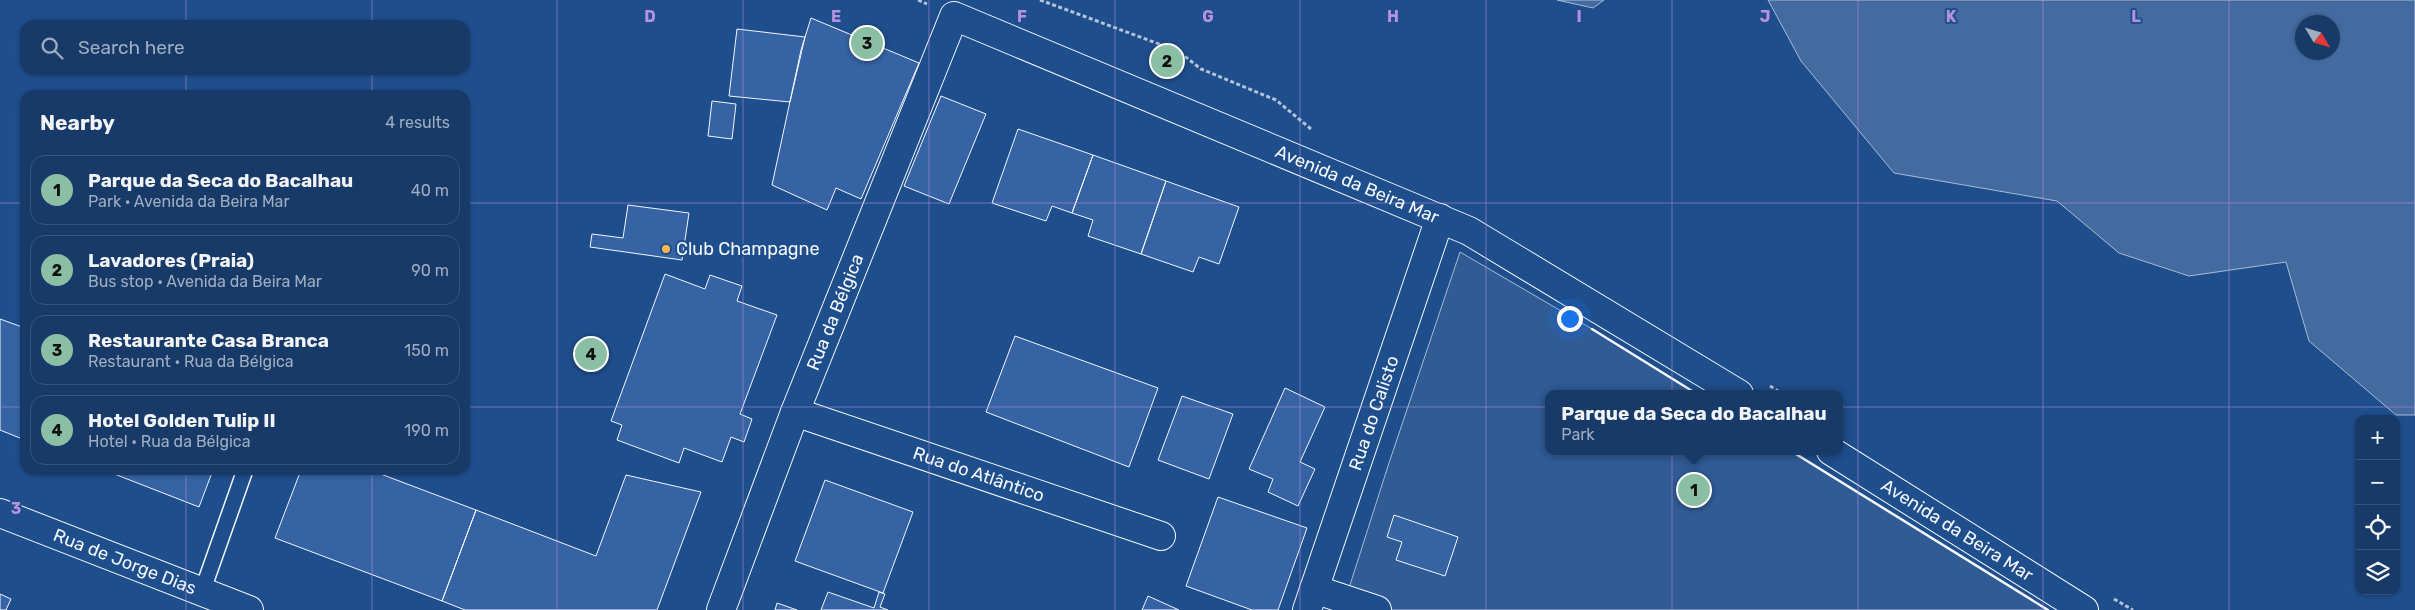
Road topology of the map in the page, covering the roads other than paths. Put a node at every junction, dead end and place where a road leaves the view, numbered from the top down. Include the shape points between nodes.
1 (954, 16) joint
2 (1440, 218) junction
3 (1732, 390) edge
4 (795, 412) junction
5 (1837, 455) edge
6 (243, 475) edge
7 (0, 513) edge
8 (1161, 536) dead end
9 (202, 592) junction
10 (1311, 600) edge
11 (249, 610) edge
12 (721, 610) edge
13 (1377, 610) edge
14 (2084, 610) edge

1 - 2 street, Avenida da Beira Mar
1 - 4 street, Rua da Bélgica
2 - 3 street, Avenida da Beira Mar via 1469,231
2 - 10 street, Rua do Calisto
4 - 8 street, Rua do Atlântico
4 - 12 street, Rua da Bélgica
5 - 14 street, Avenida da Beira Mar
6 - 9 lane
7 - 9 street, Rua de Jorge Dias
9 - 11 street, Rua de Jorge Dias
10 - 13 street

